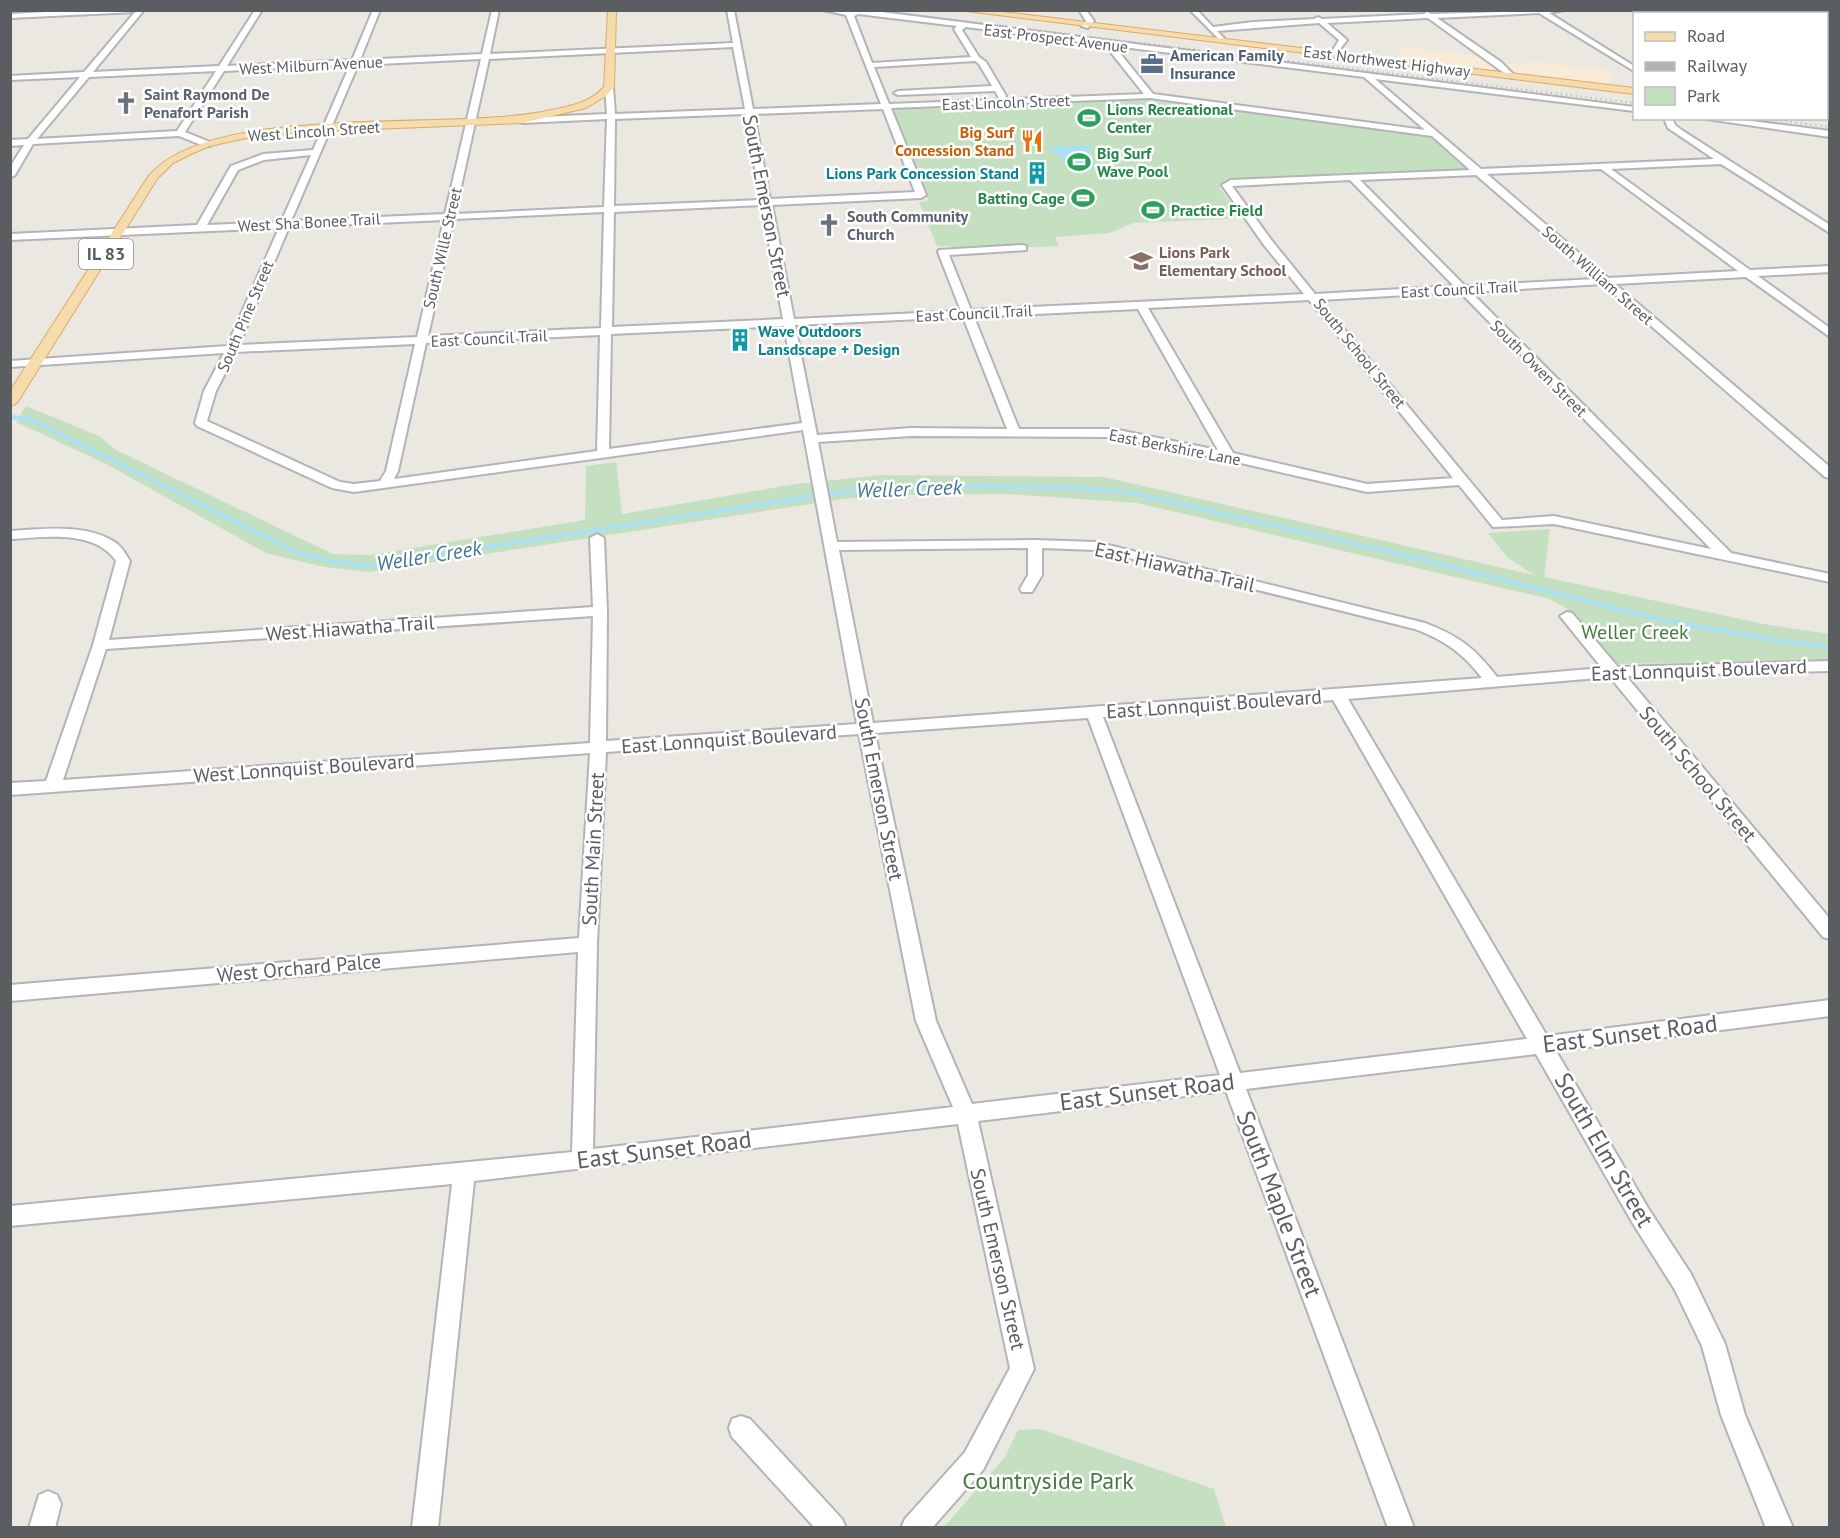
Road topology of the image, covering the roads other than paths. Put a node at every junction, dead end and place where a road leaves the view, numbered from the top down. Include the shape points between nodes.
1 (140, 10) edge
2 (259, 10) edge
3 (377, 10) edge
4 (496, 10) edge
5 (612, 10) edge
6 (730, 10) edge
7 (826, 10) edge
8 (961, 10) edge
9 (1082, 10) edge
10 (1193, 10) edge
11 (1308, 10) edge
12 (1421, 10) edge
13 (1561, 10) edge
14 (1541, 11) edge
15 (848, 12) edge
16 (18, 14) edge
17 (1430, 16) junction
18 (1321, 21) junction
19 (10, 23) edge
20 (963, 26) junction
21 (1085, 26) junction
22 (1212, 29) junction
23 (1219, 42) junction
24 (737, 45) junction
25 (1109, 45) junction
26 (612, 51) junction
27 (1334, 55) junction
28 (485, 57) junction
29 (976, 59) junction
30 (356, 63) junction
31 (870, 64) junction
32 (1633, 68) edge
33 (222, 69) junction
34 (986, 69) junction
35 (975, 70) dead end
36 (891, 73) dead end
37 (900, 73) dead end
38 (88, 75) junction
39 (1367, 76) junction
40 (1511, 76) junction
41 (10, 78) edge
42 (914, 82) dead end
43 (609, 87) junction
44 (997, 88) junction
45 (1633, 91) edge
46 (919, 92) junction
47 (898, 93) dead end
48 (1149, 96) junction
49 (1006, 102) junction
50 (886, 107) junction
51 (1633, 109) edge
52 (749, 112) junction
53 (611, 118) junction
54 (522, 120) junction
55 (1669, 120) edge
56 (1721, 120) edge
57 (1740, 120) edge
58 (470, 123) junction
59 (326, 128) junction
60 (180, 133) junction
61 (1830, 133) edge
62 (1435, 134) junction
63 (30, 142) junction
64 (10, 143) edge
65 (207, 144) junction
66 (315, 152) junction
67 (1723, 161) junction
68 (1602, 166) junction
69 (1478, 171) junction
70 (10, 175) edge
71 (1352, 177) junction
72 (766, 202) junction
73 (609, 209) junction
74 (449, 215) junction
75 (284, 223) junction
76 (201, 227) junction
77 (1830, 230) edge
78 (120, 231) junction
79 (10, 237) edge
80 (1022, 249) dead end
81 (1830, 269) edge
82 (1747, 273) junction
83 (1605, 281) junction
84 (1461, 289) junction
85 (1314, 297) junction
86 (1141, 305) junction
87 (966, 314) junction
88 (789, 322) junction
89 (608, 331) junction
90 (1830, 334) edge
91 (421, 341) junction
92 (232, 350) junction
93 (37, 362) junction
94 (10, 364) edge
95 (12, 401) edge
96 (201, 423) joint
97 (810, 432) junction
98 (1014, 432) junction
99 (603, 455) junction
100 (1228, 456) junction
101 (1830, 474) edge
102 (1463, 481) junction
103 (384, 484) junction
104 (10, 535) edge
105 (597, 538) dead end
106 (1035, 544) junction
107 (831, 546) junction
108 (1727, 557) junction
109 (1830, 579) edge
110 (1027, 589) dead end
111 (600, 611) junction
112 (1566, 616) dead end
113 (100, 645) junction
114 (1830, 666) edge
115 (1614, 672) junction
116 (1493, 682) junction
117 (1338, 695) junction
118 (1094, 713) junction
119 (866, 729) junction
120 (598, 748) junction
121 (53, 784) junction
122 (10, 789) edge
123 (1830, 932) edge
124 (588, 944) junction
125 (10, 993) edge
126 (1830, 1008) edge
127 (1542, 1045) junction
128 (1233, 1082) junction
129 (966, 1113) junction
130 (582, 1160) junction
131 (464, 1173) junction
132 (10, 1216) edge
133 (741, 1428) dead end
134 (425, 1527) edge
135 (833, 1527) edge
136 (914, 1527) edge
137 (1401, 1527) edge
138 (1780, 1527) edge

1 - 16 street
1 - 38 street
2 - 33 street
3 - 30 street, South Pine Street
4 - 28 street, South Wille Street
5 - 26 main road
6 - 24 street, South Emerson Street
7 - 15 street, East Prospect Avenue
8 - 21 main road, East Northwest Highway
9 - 21 street via 1090,21
10 - 22 street
11 - 18 street
12 - 17 street
13 - 14 street
14 - 17 street
14 - 32 street
15 - 20 street, East Prospect Avenue
15 - 31 street
16 - 19 street
17 - 18 street
17 - 40 street
18 - 22 street
18 - 27 street via 1343,40
20 - 25 street, East Prospect Avenue
20 - 29 street via 958,29
21 - 23 main road, East Northwest Highway
22 - 23 street via 1221,38
23 - 27 main road, East Northwest Highway
24 - 26 street, West Milburn Avenue
24 - 52 street, South Emerson Street
25 - 39 street, East Prospect Avenue
25 - 48 street
26 - 28 street, West Milburn Avenue
26 - 43 main road
27 - 40 main road, East Northwest Highway
28 - 30 street, West Milburn Avenue
28 - 58 street, South Wille Street
29 - 31 street
29 - 34 street
30 - 33 street, West Milburn Avenue
30 - 59 street, South Pine Street
31 - 50 street
33 - 38 street, West Milburn Avenue
33 - 60 street
34 - 35 street
34 - 44 street
36 - 37 street
38 - 41 street, West Milburn Avenue
38 - 63 street
39 - 51 street, East Prospect Avenue
39 - 62 street, South William Street
40 - 45 main road, East Northwest Highway
42 - 46 street
43 - 53 street
43 - 54 main road, West Lincoln Street / IL 83 via 583,106
44 - 46 street
44 - 49 street
46 - 47 street
48 - 49 street, East Lincoln Street
48 - 62 street, East Lincoln Street
49 - 50 street, East Lincoln Street
50 - 52 street, East Lincoln Street
50 - 72 street, West Sha Bonee Trail via 921,195
52 - 53 street, East Lincoln Street
52 - 72 street, South Emerson Street
53 - 54 street, East Lincoln Street
53 - 73 street
54 - 58 main road, West Lincoln Street / IL 83
55 - 67 street via 1671,126
56 - 61 street
57 - 61 street
58 - 59 main road, West Lincoln Street / IL 83
58 - 74 street, South Wille Street
59 - 65 main road, West Lincoln Street / IL 83 via 261,133
59 - 66 street, South Pine Street
60 - 63 street
60 - 65 street
62 - 69 street, South William Street
63 - 64 street
63 - 70 street
65 - 78 main road, IL 83 via 168,161 157,171
66 - 75 street, South Pine Street
66 - 76 street via 263,157 234,168
67 - 68 street
67 - 77 street
68 - 69 street
68 - 82 street
69 - 71 street
69 - 83 street, South William Street
71 - 84 street, South Owen Street
71 - 85 street, South School Street via 1227,185 1268,243
72 - 73 street, West Sha Bonee Trail
72 - 88 street, South Emerson Street
73 - 74 street, West Sha Bonee Trail
73 - 89 street
74 - 75 street, West Sha Bonee Trail
74 - 91 street, South Wille Street
75 - 76 street, West Sha Bonee Trail
75 - 92 street, South Pine Street
76 - 78 street, West Sha Bonee Trail
78 - 79 street, West Sha Bonee Trail
78 - 93 main road, IL 83
80 - 87 street via 943,252
81 - 82 street, East Council Trail
82 - 83 street, East Council Trail
82 - 90 street
83 - 84 street, East Council Trail
83 - 101 street, South William Street
84 - 85 street, East Council Trail
84 - 108 street, South Owen Street
85 - 86 street, East Council Trail
85 - 102 street, South School Street
86 - 87 street, East Council Trail
86 - 100 street
87 - 88 street, East Council Trail
87 - 98 street
88 - 89 street, East Council Trail
88 - 97 street, South Emerson Street
89 - 91 street, East Council Trail
89 - 99 street
91 - 92 street, East Council Trail
91 - 103 street, South Wille Street via 392,471
92 - 93 street, East Council Trail
92 - 96 street, South Pine Street via 202,411
93 - 94 street, East Council Trail
93 - 95 main road, IL 83
96 - 103 street, East Berkshire Lane via 337,485 354,488
97 - 98 street, East Berkshire Lane
97 - 99 street, East Berkshire Lane
97 - 107 street, South Emerson Street
98 - 100 street, East Berkshire Lane via 1113,434
99 - 103 street, East Berkshire Lane
100 - 102 street, East Berkshire Lane via 1367,488
102 - 108 street, South School Street via 1498,524 1554,520
104 - 113 street via 64,533 113,546 123,561
105 - 111 street, South Main Street
106 - 107 street, East Hiawatha Trail
106 - 110 street via 1035,575
106 - 116 street, East Hiawatha Trail via 1095,546 1420,626 1448,636 1468,649
107 - 119 street, South Emerson Street
108 - 109 street
111 - 113 street, West Hiawatha Trail
111 - 120 street, South Main Street
112 - 115 street, South School Street
113 - 121 street
114 - 115 street, East Lonnquist Boulevard
115 - 116 street, East Lonnquist Boulevard
115 - 123 street, South School Street
116 - 117 street, East Lonnquist Boulevard
117 - 118 street, East Lonnquist Boulevard
117 - 127 street, South Elm Street
118 - 119 street, East Lonnquist Boulevard
118 - 128 street, South Maple Street
119 - 120 street, East Lonnquist Boulevard
119 - 129 street, South Emerson Street via 926,1021
120 - 121 street, West Lonnquist Boulevard
120 - 124 street, South Main Street
121 - 122 street, West Lonnquist Boulevard
124 - 125 street, West Orchard Palce
124 - 130 street, South Main Street
126 - 127 street, East Sunset Road
127 - 128 street, East Sunset Road
127 - 138 street, South Elm Street via 1683,1282 1713,1344 1733,1415
128 - 129 street, East Sunset Road
128 - 137 street, South Maple Street
129 - 130 street, East Sunset Road
129 - 136 street, South Emerson Street via 1022,1369 974,1461
130 - 131 street, East Sunset Road
131 - 132 street, East Sunset Road
131 - 134 street
133 - 135 street

